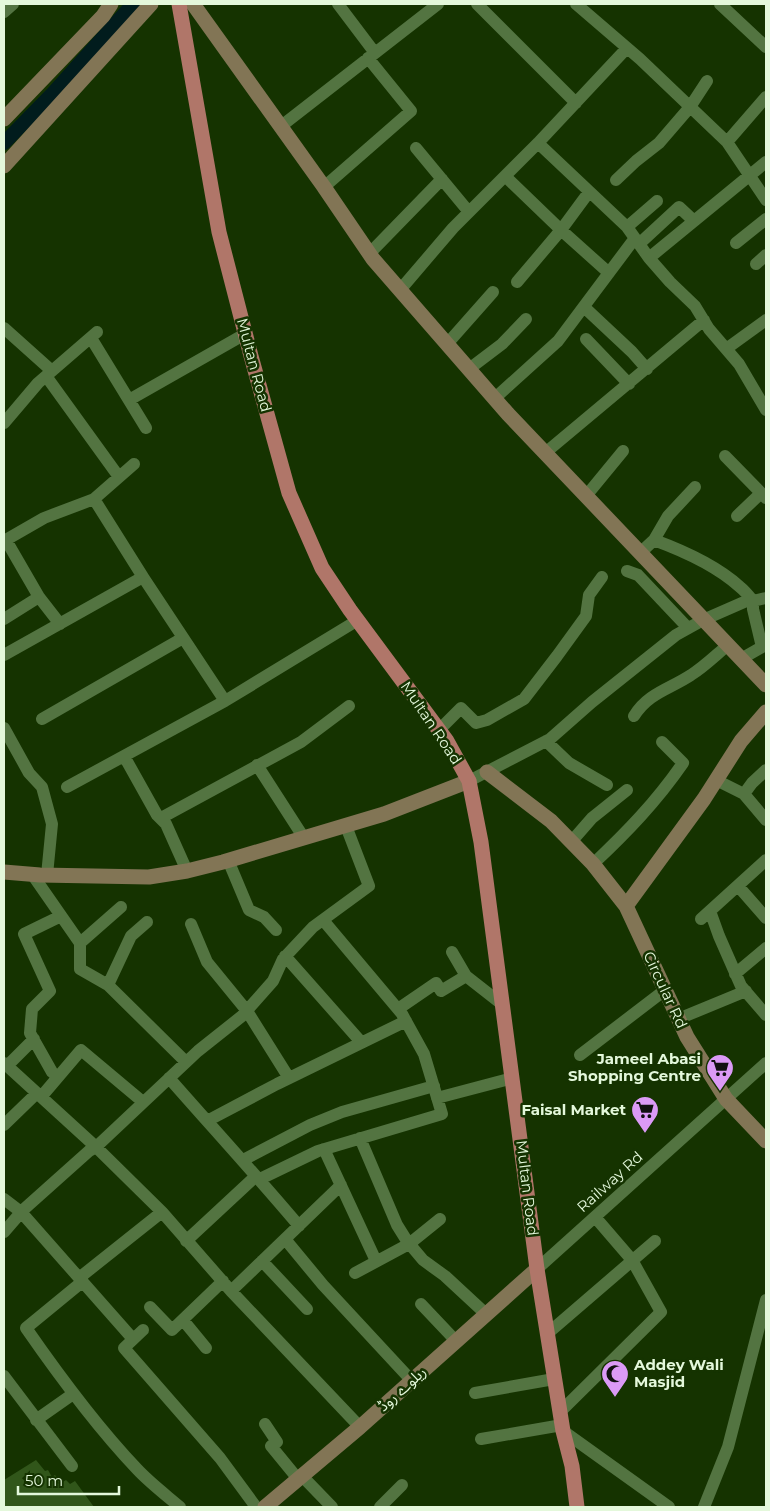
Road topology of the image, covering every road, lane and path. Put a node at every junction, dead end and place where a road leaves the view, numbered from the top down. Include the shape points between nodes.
1 (13, 4) edge
2 (111, 4) edge
3 (151, 4) edge
4 (179, 4) edge
5 (193, 4) edge
6 (338, 4) edge
7 (438, 4) edge
8 (477, 4) edge
9 (576, 4) edge
10 (720, 4) edge
11 (422, 8) edge
12 (4, 12) edge
13 (766, 47) edge
14 (627, 48) junction
15 (372, 56) junction
16 (707, 81) dead end
17 (766, 97) edge
18 (576, 103) junction
19 (690, 106) junction
20 (4, 119) edge
21 (280, 127) junction
22 (728, 142) junction
23 (538, 143) junction
24 (416, 148) dead end
25 (766, 162) edge
26 (4, 166) edge
27 (750, 175) junction
28 (505, 176) junction
29 (442, 179) junction
30 (616, 180) dead end
31 (324, 187) junction
32 (589, 192) junction
33 (766, 200) edge
34 (657, 201) dead end
35 (469, 212) junction
36 (766, 219) edge
37 (694, 221) junction
38 (627, 228) junction
39 (561, 230) junction
40 (637, 241) junction
41 (736, 243) dead end
42 (369, 254) junction
43 (766, 256) edge
44 (649, 258) junction
45 (756, 264) dead end
46 (609, 273) junction
47 (517, 282) dead end
48 (400, 290) junction
49 (493, 292) dead end
50 (584, 307) junction
51 (526, 319) dead end
52 (704, 320) junction
53 (766, 320) edge
54 (4, 328) edge
55 (245, 334) junction
56 (586, 339) dead end
57 (447, 344) junction
58 (726, 349) junction
59 (469, 369) junction
60 (647, 369) junction
61 (49, 374) junction
62 (629, 384) junction
63 (495, 398) junction
64 (129, 400) junction
65 (766, 410) edge
66 (4, 423) edge
67 (146, 428) dead end
68 (623, 451) dead end
69 (545, 453) junction
70 (725, 456) dead end
71 (134, 464) dead end
72 (119, 477) junction
73 (695, 487) dead end
74 (586, 496) junction
75 (764, 496) edge
76 (94, 499) junction
77 (737, 516) dead end
78 (5, 540) edge
79 (654, 540) junction
80 (640, 553) junction
81 (627, 571) dead end
82 (602, 577) dead end
83 (142, 578) junction
84 (39, 597) junction
85 (757, 599) edge
86 (4, 619) edge
87 (358, 620) junction
88 (703, 620) junction
89 (60, 624) junction
90 (688, 628) junction
91 (183, 638) junction
92 (728, 645) junction
93 (4, 655) edge
94 (741, 659) junction
95 (766, 685) edge
96 (226, 701) junction
97 (349, 706) dead end
98 (766, 712) edge
99 (634, 716) dead end
100 (42, 719) dead end
101 (4, 728) edge
102 (440, 730) junction
103 (546, 741) junction
104 (662, 742) dead end
105 (124, 756) junction
106 (257, 765) junction
107 (766, 770) edge
108 (487, 772) junction
109 (716, 780) junction
110 (470, 781) junction
111 (606, 785) dead end
112 (67, 787) dead end
113 (627, 790) dead end
114 (744, 794) junction
115 (160, 818) junction
116 (766, 820) edge
117 (346, 826) junction
118 (304, 838) junction
119 (571, 842) junction
120 (228, 860) junction
121 (766, 860) edge
122 (593, 864) junction
123 (187, 871) junction
124 (4, 872) edge
125 (32, 874) junction
126 (47, 875) junction
127 (738, 886) junction
128 (626, 906) junction
129 (120, 907) dead end
130 (61, 916) junction
131 (766, 918) edge
132 (323, 920) junction
133 (147, 922) dead end
134 (191, 924) dead end
135 (276, 930) dead end
136 (80, 943) junction
137 (766, 948) edge
138 (452, 952) dead end
139 (285, 956) junction
140 (735, 974) junction
141 (466, 976) junction
142 (108, 985) junction
143 (665, 990) junction
144 (746, 991) junction
145 (503, 1004) junction
146 (398, 1010) junction
147 (247, 1011) junction
148 (766, 1013) edge
149 (678, 1019) junction
150 (406, 1020) junction
151 (34, 1039) junction
152 (361, 1042) junction
153 (580, 1056) dead end
154 (186, 1062) junction
155 (766, 1063) edge
156 (6, 1065) edge
157 (58, 1077) junction
158 (169, 1078) junction
159 (289, 1078) junction
160 (513, 1078) junction
161 (435, 1092) junction
162 (39, 1095) junction
163 (726, 1099) junction
164 (142, 1102) junction
165 (206, 1122) junction
166 (4, 1125) edge
167 (360, 1138) junction
168 (766, 1141) edge
169 (96, 1148) junction
170 (324, 1149) junction
171 (243, 1160) junction
172 (258, 1178) junction
173 (341, 1185) junction
174 (4, 1199) edge
175 (21, 1212) junction
176 (162, 1212) junction
177 (595, 1217) junction
178 (440, 1219) dead end
179 (299, 1226) junction
180 (4, 1232) edge
181 (285, 1239) junction
182 (186, 1241) junction
183 (655, 1241) dead end
184 (409, 1244) junction
185 (262, 1260) junction
186 (632, 1260) junction
187 (376, 1261) junction
188 (537, 1269) junction
189 (355, 1273) dead end
190 (81, 1280) junction
191 (227, 1286) junction
192 (766, 1300) edge
193 (422, 1304) dead end
194 (150, 1307) dead end
195 (307, 1308) dead end
196 (486, 1314) junction
197 (183, 1320) junction
198 (143, 1330) dead end
199 (547, 1334) junction
200 (133, 1339) junction
201 (456, 1341) junction
202 (206, 1348) dead end
203 (4, 1376) edge
204 (554, 1379) junction
205 (412, 1381) junction
206 (475, 1393) dead end
207 (73, 1394) junction
208 (36, 1420) junction
209 (561, 1423) junction
210 (265, 1424) dead end
211 (360, 1427) junction
212 (480, 1439) dead end
213 (72, 1466) dead end
214 (300, 1478) junction
215 (402, 1486) dead end
216 (180, 1507) edge
217 (256, 1507) edge
218 (264, 1507) edge
219 (332, 1507) edge
220 (380, 1507) edge
221 (577, 1507) edge
222 (669, 1507) edge
223 (704, 1507) edge

1 - 12 street
2 - 20 street
3 - 26 street
4 - 55 main road, Multan Road via 219,232
5 - 21 street
6 - 15 street
7 - 11 street
8 - 18 street
9 - 14 street
10 - 13 street
11 - 15 street
14 - 18 street
14 - 19 street
15 - 21 street
15 - 31 street via 411,112
16 - 19 street
17 - 22 street
18 - 23 street
19 - 22 street
19 - 30 street via 659,143
21 - 31 street
22 - 27 street
23 - 28 street
23 - 32 street
24 - 29 street
25 - 27 street
27 - 33 street
27 - 37 street
28 - 35 street
28 - 39 street
29 - 35 street
29 - 42 street
31 - 42 street
32 - 38 street
32 - 39 street
34 - 38 street
35 - 48 street
36 - 41 street
37 - 40 street via 679,207
37 - 44 street
38 - 40 street
39 - 46 street
39 - 47 street
40 - 44 street
40 - 46 street
42 - 48 street
43 - 45 street
44 - 52 street via 695,306
46 - 50 street
48 - 57 street
49 - 57 street
50 - 60 street
50 - 63 street via 558,341
51 - 59 street via 502,344
52 - 58 street
52 - 60 street
53 - 58 street
54 - 61 street
55 - 64 street
55 - 87 main road, Multan Road via 290,493 322,568
56 - 62 street
57 - 59 street
58 - 65 street via 739,364
59 - 63 street
60 - 62 street
61 - 64 street via 94,335
61 - 66 street
61 - 72 street
62 - 69 street
63 - 69 street
64 - 67 street
68 - 74 street
69 - 74 street
70 - 75 street
71 - 72 street
72 - 76 street
73 - 79 street via 668,516
74 - 80 street
75 - 77 street
76 - 78 street via 44,518
76 - 83 street
78 - 84 street
79 - 80 street
79 - 85 street via 686,552
80 - 88 street
81 - 90 street via 638,575
82 - 102 street via 589,594 586,616 524,699 476,723 461,708
83 - 89 street
83 - 91 street
84 - 86 street
84 - 89 street
85 - 88 street
85 - 94 street via 753,609 762,647
87 - 96 street
87 - 102 main road, Multan Road
88 - 90 street
88 - 92 street
89 - 93 street
90 - 103 street
91 - 96 street
91 - 100 street
92 - 94 street
92 - 99 street via 694,674 654,695 641,705
94 - 95 street
96 - 105 street
97 - 106 street via 300,742
98 - 109 street via 741,741
101 - 126 street via 30,773 42,787 52,824
102 - 110 main road, Multan Road
103 - 108 street
103 - 111 street via 569,763
104 - 122 street via 683,763 662,794
105 - 112 street
105 - 115 street
106 - 115 street
106 - 118 street
107 - 114 street
108 - 110 street
108 - 119 street, Circular Rd via 551,822
109 - 114 street
109 - 128 street
110 - 117 street
110 - 145 main road, Multan Road
113 - 119 street via 592,818
114 - 116 street
115 - 123 street via 166,824
117 - 118 street
117 - 132 street via 369,886
118 - 120 street
119 - 122 street, Circular Rd
120 - 123 street
120 - 135 street via 249,910 264,917
121 - 127 street
122 - 128 street, Circular Rd
123 - 126 street via 149,877
124 - 125 street
125 - 126 street
125 - 130 street
127 - 131 street
127 - 140 street via 706,915
128 - 143 street, Circular Rd
129 - 136 street
130 - 136 street
130 - 151 street via 24,934 50,992 32,1009 30,1033
132 - 139 street
132 - 146 street
133 - 142 street via 130,936
134 - 147 street via 207,962
136 - 142 street via 80,969
137 - 140 street
138 - 141 street
139 - 147 street via 273,981
139 - 152 street
140 - 144 street
141 - 145 street
141 - 146 street via 441,991 436,983
142 - 154 street
143 - 149 street, Circular Rd
143 - 153 street
144 - 148 street
144 - 149 street
145 - 160 main road, Multan Road
146 - 150 street
147 - 154 street
147 - 159 street
149 - 163 street, Circular Rd
150 - 152 street
150 - 161 street via 424,1054
151 - 156 street
151 - 157 street
152 - 159 street
154 - 158 street
155 - 163 street, Railway Rd
156 - 162 street
157 - 162 street
157 - 164 street via 81,1050
158 - 164 street
158 - 165 street
159 - 165 street
160 - 161 street
160 - 188 main road, Multan Road
161 - 167 street via 442,1114
161 - 171 street via 342,1112
162 - 166 street
162 - 169 street
163 - 168 street, Circular Rd
163 - 177 street, Railway Rd
164 - 169 street
165 - 171 street
167 - 170 street
167 - 184 street via 397,1225
169 - 175 street
169 - 176 street
170 - 172 street
170 - 173 street
171 - 172 street
172 - 179 street
172 - 182 street
173 - 179 street
173 - 187 street
174 - 175 street
175 - 180 street
175 - 190 street
176 - 182 street
176 - 190 street
177 - 186 street
177 - 188 street, Railway Rd
178 - 184 street
179 - 181 street
181 - 185 street
181 - 205 street
182 - 191 street
183 - 186 street
184 - 187 street
184 - 196 street
185 - 191 street
185 - 195 street
186 - 199 street
186 - 209 street via 662,1312
187 - 189 street
188 - 196 street, ریلوے روڈ
188 - 199 main road, Multan Road
190 - 200 street
190 - 207 street via 26,1328
191 - 197 street
191 - 211 street
192 - 223 street via 728,1447
193 - 201 street
194 - 197 street via 172,1330
196 - 201 street, ریلوے روڈ
197 - 202 street
198 - 200 street
199 - 204 main road, Multan Road
200 - 217 street via 124,1348 220,1458
201 - 205 street, ریلوے روڈ
203 - 208 street
204 - 206 street
204 - 209 main road, Multan Road
205 - 211 street, ریلوے روڈ
207 - 208 street
207 - 216 street via 138,1470
208 - 213 street
209 - 212 street
209 - 221 main road, Multan Road via 572,1466
209 - 222 street
210 - 214 street via 277,1442 271,1446
211 - 214 street, ریلوے روڈ
214 - 218 street, ریلوے روڈ
214 - 219 street
215 - 220 street

